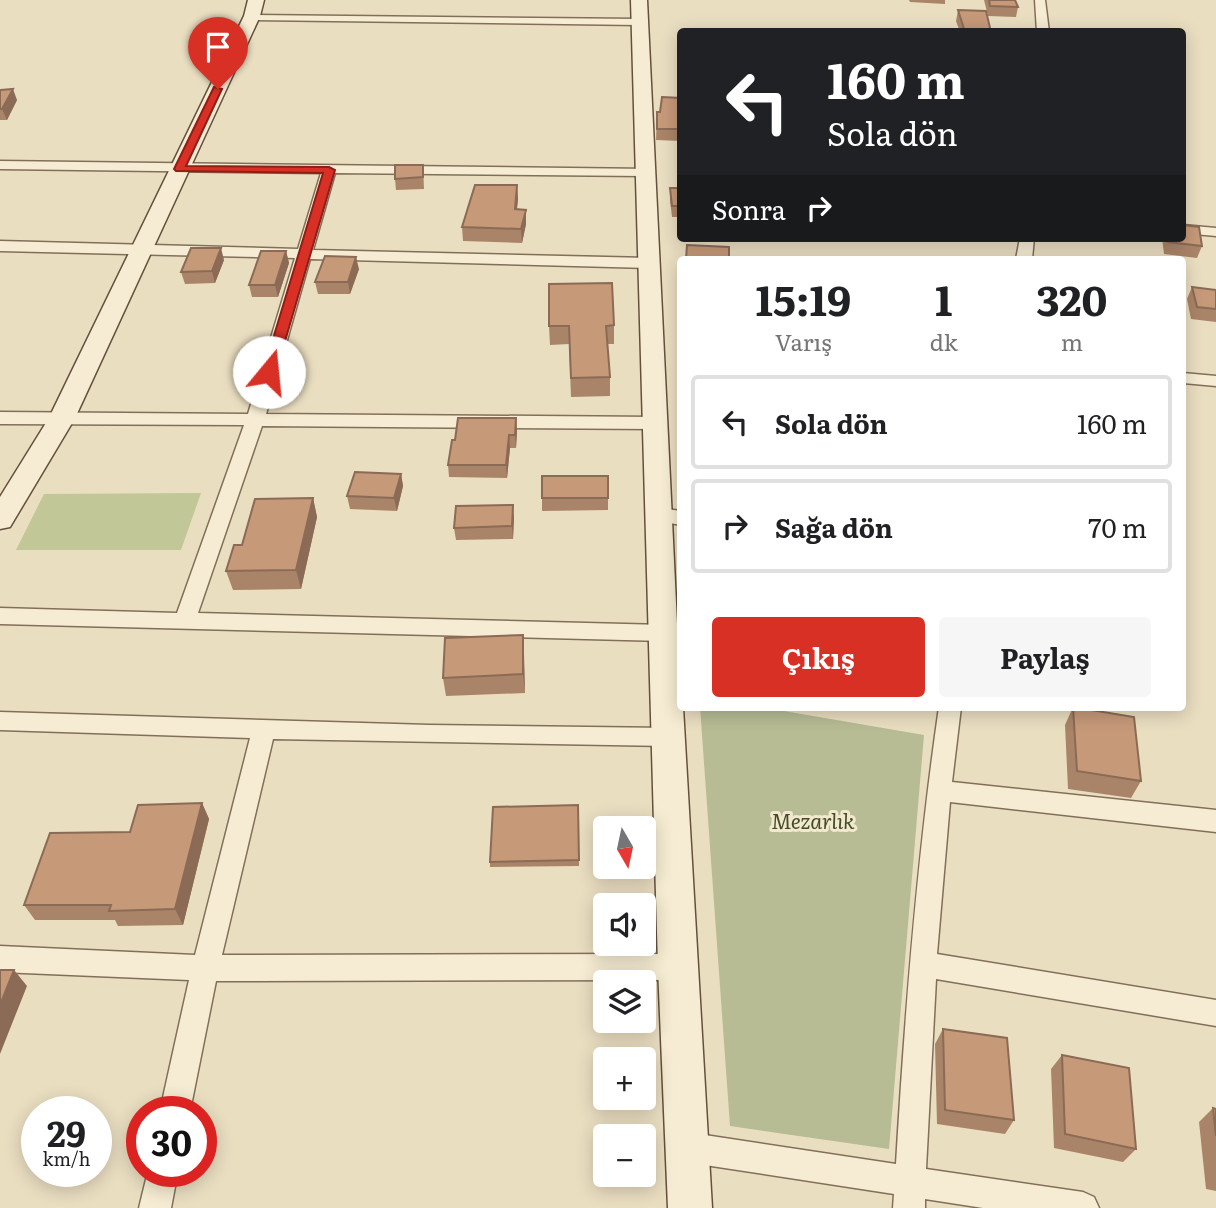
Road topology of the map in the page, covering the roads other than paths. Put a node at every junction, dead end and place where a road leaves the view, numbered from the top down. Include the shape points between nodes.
1 (1040, 0) edge
2 (254, 9) edge
3 (639, 11) edge
4 (1042, 28) edge
5 (0, 165) edge
6 (180, 169) junction
7 (329, 170) junction
8 (645, 172) junction
9 (1186, 229) edge
10 (1216, 232) edge
11 (0, 246) edge
12 (141, 249) junction
13 (305, 254) junction
14 (649, 263) junction
15 (1186, 378) edge
16 (1216, 381) edge
17 (0, 418) edge
18 (62, 418) junction
19 (255, 420) junction
20 (655, 423) junction
21 (670, 516) edge
22 (0, 520) edge
23 (0, 616) edge
24 (185, 620) junction
25 (664, 633) junction
26 (949, 711) edge
27 (0, 721) edge
28 (264, 728) junction
29 (668, 737) junction
30 (938, 792) junction
31 (1216, 821) edge
32 (0, 959) edge
33 (924, 964) junction
34 (677, 967) junction
35 (205, 968) junction
36 (1216, 1013) edge
37 (178, 1096) edge
38 (685, 1147) junction
39 (160, 1187) edge
40 (909, 1194) edge
41 (155, 1208) edge
42 (690, 1208) edge
43 (1083, 1208) edge

1 - 4 street
2 - 3 street
2 - 6 street
3 - 8 street
5 - 6 street
6 - 7 street
6 - 12 street
7 - 8 street
7 - 13 street
8 - 14 street
9 - 10 street
11 - 12 street
12 - 13 street
12 - 18 street
13 - 14 street
13 - 19 street
14 - 20 street
15 - 16 street
17 - 18 street
18 - 19 street
18 - 22 street
19 - 20 street
19 - 24 street
20 - 21 street
21 - 25 street
23 - 24 street
24 - 25 street
25 - 29 street
26 - 30 street
27 - 28 street
28 - 29 street
28 - 35 street
29 - 34 street
30 - 31 street
30 - 33 street
32 - 35 street
33 - 36 street
33 - 40 street
34 - 35 street
34 - 38 street
35 - 37 street
38 - 40 street
38 - 42 street
39 - 41 street
40 - 43 street

